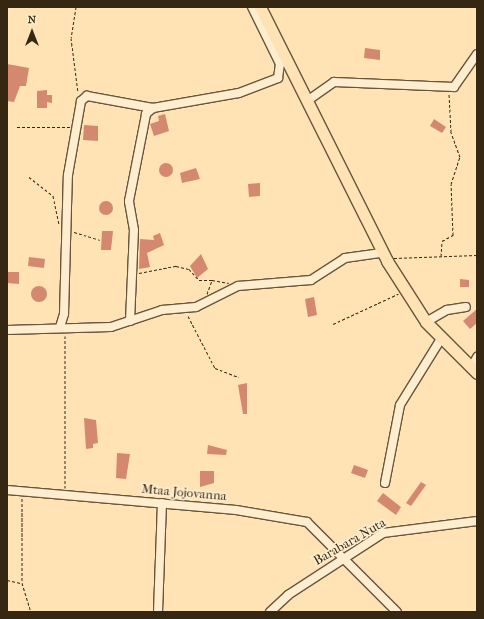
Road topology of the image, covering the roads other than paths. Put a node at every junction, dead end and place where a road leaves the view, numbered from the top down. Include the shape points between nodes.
1 (252, 7) edge
2 (260, 7) edge
3 (477, 54) edge
4 (307, 101) junction
5 (153, 108) junction
6 (385, 257) junction
7 (466, 307) dead end
8 (130, 321) junction
9 (426, 322) junction
10 (60, 327) junction
11 (7, 330) edge
12 (441, 339) junction
13 (477, 357) edge
14 (474, 371) edge
15 (385, 483) dead end
16 (7, 490) edge
17 (162, 503) junction
18 (477, 521) edge
19 (344, 556) junction
20 (158, 612) edge
21 (270, 612) edge
22 (397, 612) edge

1 - 5 street via 280,64 278,78 239,93
2 - 4 main road
3 - 4 street via 467,65 462,81 447,89 334,82
4 - 6 main road
5 - 8 street via 146,114 129,201 134,230
5 - 10 street via 87,96 81,101 74,128 66,228 64,314
6 - 8 street via 345,258 302,282 238,286 196,307 162,310
6 - 9 main road
7 - 9 street via 447,310
8 - 10 street via 99,329
9 - 12 main road
10 - 11 street
12 - 14 main road
12 - 15 street via 400,405
13 - 14 street
16 - 17 street, Mtaa Jojovanna
17 - 19 street, Mtaa Jojovanna via 236,510 306,522
17 - 20 street
18 - 19 street, Barabara Nuta via 433,528 394,529
19 - 21 street, Barabara Nuta
19 - 22 street, Mtaa Jojovanna

